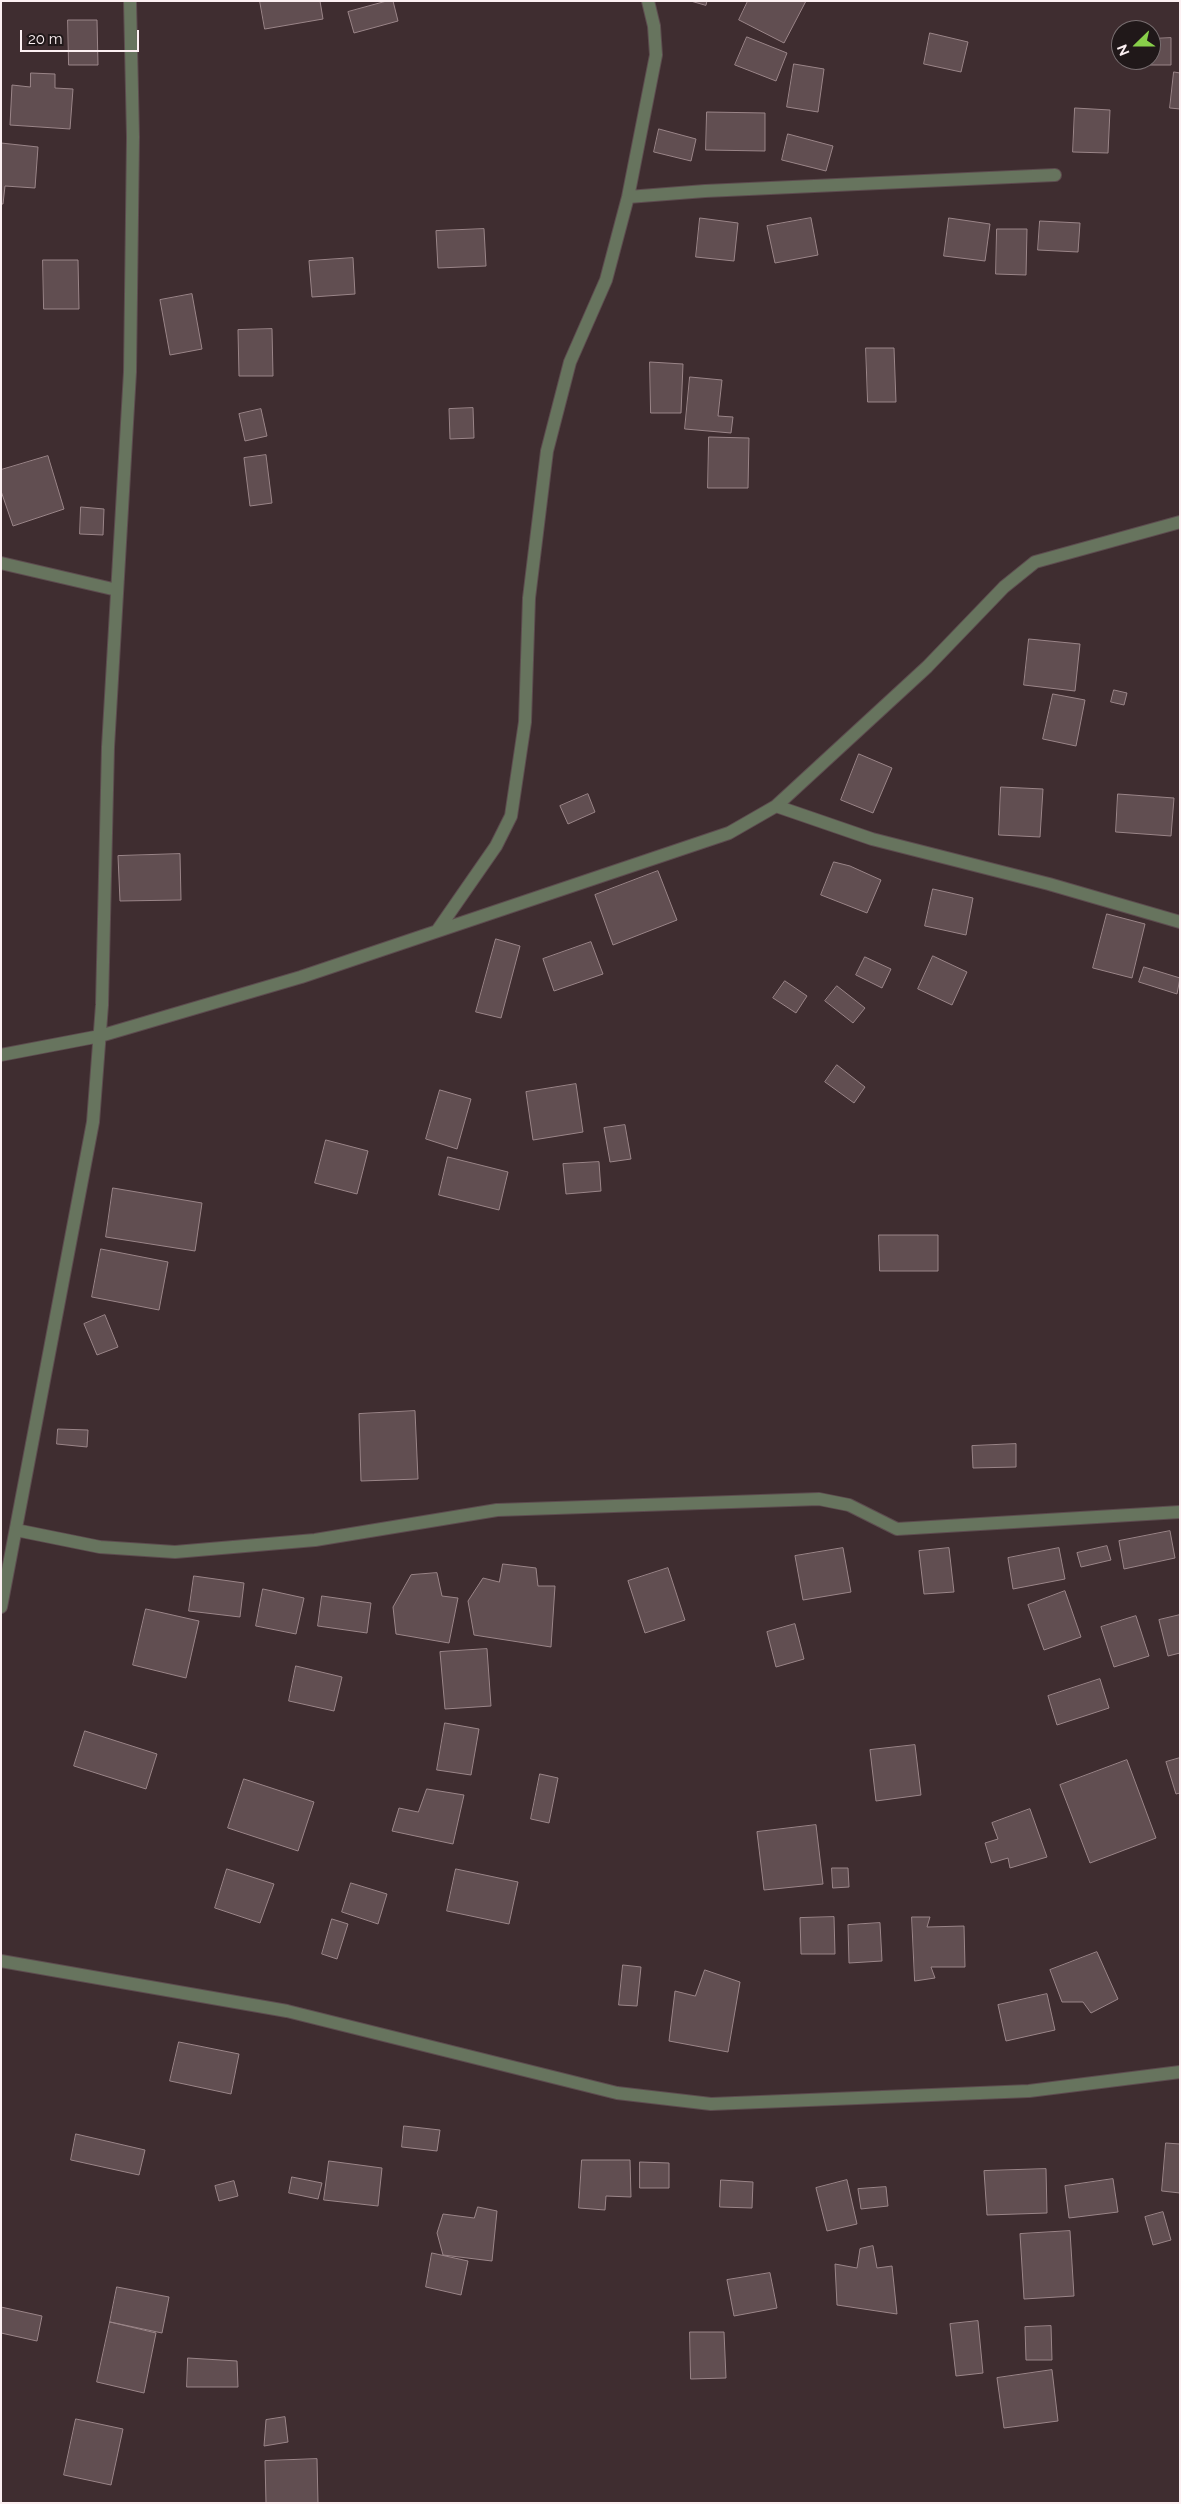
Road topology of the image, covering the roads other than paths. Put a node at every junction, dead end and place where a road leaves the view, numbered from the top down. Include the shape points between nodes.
1 (130, 1) edge
2 (648, 1) edge
3 (1056, 175) dead end
4 (628, 197) junction
5 (1180, 522) edge
6 (1, 563) edge
7 (117, 590) junction
8 (776, 806) junction
9 (1180, 922) edge
10 (438, 931) junction
11 (100, 1036) junction
12 (1, 1056) edge
13 (1180, 1512) edge
14 (16, 1530) junction
15 (1, 1608) edge
16 (1, 1961) edge
17 (1180, 2072) edge

1 - 7 street via 133,137 130,372
2 - 4 street via 656,55
3 - 4 street
4 - 10 street via 606,280 570,362 546,451 529,598 525,722 511,816 496,846
5 - 8 street via 1035,562 1004,587 927,667
6 - 7 street
7 - 11 street via 108,746
8 - 9 street via 872,839 1049,884
8 - 10 street via 729,833
10 - 11 street via 301,977
11 - 12 street
11 - 14 street via 93,1122
13 - 14 street via 897,1529 849,1505 819,1499 497,1510 315,1540 175,1552 100,1547
14 - 15 street
16 - 17 street via 287,2011 617,2093 711,2104 1029,2091

